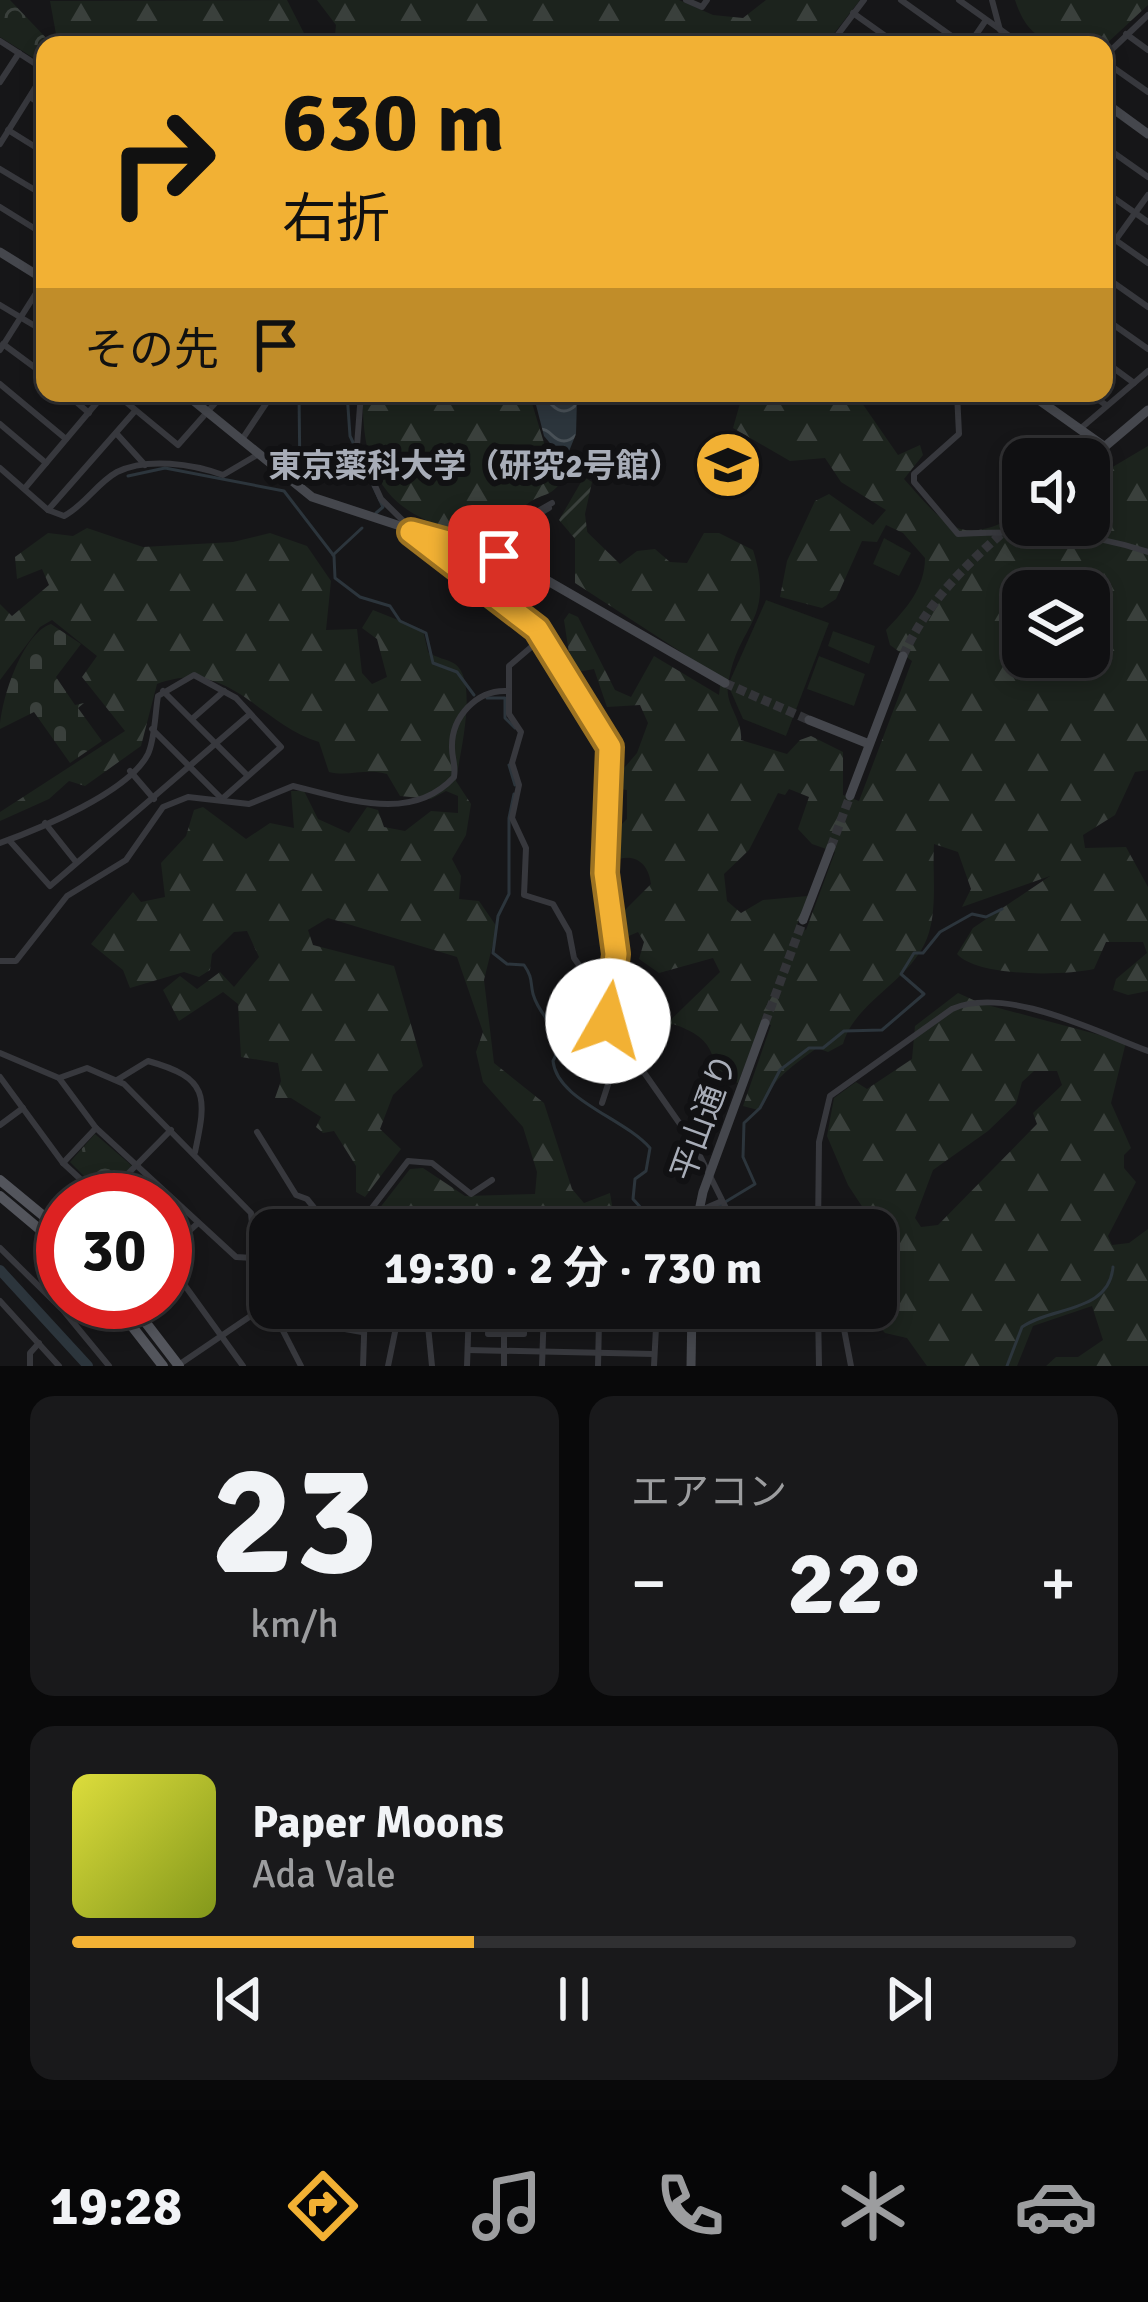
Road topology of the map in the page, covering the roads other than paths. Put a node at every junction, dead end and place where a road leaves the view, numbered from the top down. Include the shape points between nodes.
1 (686, 0) edge
2 (707, 0) edge
3 (864, 0) edge
4 (901, 0) edge
5 (959, 0) edge
6 (992, 0) edge
7 (853, 13) junction
8 (1148, 15) edge
9 (986, 20) junction
10 (1000, 30) junction
11 (1126, 34) junction
12 (836, 36) edge
13 (885, 36) edge
14 (953, 36) edge
15 (973, 36) edge
16 (1009, 36) edge
17 (0, 41) edge
18 (1113, 49) edge
19 (1148, 50) edge
20 (19, 52) junction
21 (36, 64) edge
22 (1113, 66) edge
23 (0, 82) edge
24 (36, 87) edge
25 (1148, 92) edge
26 (30, 97) junction
27 (36, 101) edge
28 (1113, 109) edge
29 (8, 130) junction
30 (1148, 134) edge
31 (0, 144) edge
32 (36, 147) edge
33 (1113, 153) edge
34 (0, 169) edge
35 (1148, 178) edge
36 (36, 191) edge
37 (1148, 195) edge
38 (1113, 197) edge
39 (0, 207) edge
40 (1135, 213) junction
41 (1148, 222) edge
42 (36, 229) edge
43 (1115, 240) junction
44 (1113, 243) edge
45 (0, 252) edge
46 (1148, 263) edge
47 (36, 274) edge
48 (1113, 282) edge
49 (36, 293) edge
50 (0, 305) edge
51 (1148, 307) edge
52 (20, 317) junction
53 (1113, 324) edge
54 (36, 327) edge
55 (1, 346) edge
56 (1148, 349) edge
57 (1113, 367) edge
58 (36, 369) edge
59 (1148, 371) edge
60 (1135, 383) junction
61 (0, 384) edge
62 (1113, 401) edge
63 (76, 402) edge
64 (98, 402) edge
65 (125, 402) edge
66 (195, 402) edge
67 (216, 402) edge
68 (267, 402) edge
69 (361, 402) edge
70 (957, 402) edge
71 (1042, 402) edge
72 (1101, 402) edge
73 (1112, 402) edge
74 (1107, 406) junction
75 (134, 410) junction
76 (1148, 410) edge
77 (207, 412) junction
78 (89, 413) junction
79 (0, 424) edge
80 (1080, 429) junction
81 (116, 432) junction
82 (1092, 438) edge
83 (66, 440) junction
84 (241, 441) junction
85 (1110, 443) edge
86 (257, 455) junction
87 (46, 463) junction
88 (145, 465) junction
89 (0, 469) edge
90 (25, 488) junction
91 (48, 510) junction
92 (521, 524) junction
93 (411, 532) junction
94 (1148, 552) edge
95 (499, 556) junction
96 (543, 637) junction
97 (903, 656) tunnel mouth
98 (725, 683) tunnel mouth
99 (163, 691) junction
100 (224, 691) junction
101 (508, 691) junction
102 (250, 714) junction
103 (192, 719) junction
104 (809, 720) tunnel mouth
105 (152, 729) junction
106 (869, 744) junction
107 (217, 745) junction
108 (191, 769) junction
109 (130, 771) junction
110 (247, 775) junction
111 (850, 796) tunnel mouth
112 (154, 799) junction
113 (222, 799) junction
114 (44, 823) junction
115 (5, 841) edge
116 (831, 847) tunnel mouth
117 (77, 863) junction
118 (803, 920) tunnel mouth
119 (0, 961) edge
120 (608, 1006) junction
121 (608, 1021) junction
122 (765, 1023) tunnel mouth
123 (1148, 1051) edge
124 (0, 1053) edge
125 (614, 1066) junction
126 (641, 1072) junction
127 (0, 1077) edge
128 (59, 1078) junction
129 (117, 1080) junction
130 (602, 1103) dead end
131 (23, 1108) junction
132 (0, 1125) edge
133 (96, 1128) junction
134 (172, 1129) junction
135 (257, 1132) dead end
136 (195, 1151) junction
137 (63, 1162) junction
138 (137, 1166) junction
139 (710, 1171) junction
140 (75, 1173) edge
141 (130, 1173) edge
142 (0, 1180) edge
143 (492, 1180) dead end
144 (0, 1196) edge
145 (723, 1203) junction
146 (310, 1209) edge
147 (371, 1209) edge
148 (699, 1209) edge
149 (712, 1209) edge
150 (726, 1209) edge
151 (818, 1209) edge
152 (36, 1210) edge
153 (249, 1213) edge
154 (199, 1223) junction
155 (36, 1227) edge
156 (192, 1230) edge
157 (0, 1248) edge
158 (249, 1258) edge
159 (192, 1292) edge
160 (0, 1301) edge
161 (249, 1317) edge
162 (134, 1329) edge
163 (150, 1329) edge
164 (281, 1329) edge
165 (345, 1329) edge
166 (362, 1329) edge
167 (397, 1329) edge
168 (428, 1329) edge
169 (468, 1329) edge
170 (488, 1329) edge
171 (524, 1329) edge
172 (543, 1329) edge
173 (598, 1329) edge
174 (656, 1329) edge
175 (692, 1329) edge
176 (818, 1329) edge
177 (844, 1329) edge
178 (362, 1332) junction
179 (224, 1334) junction
180 (504, 1335) junction
181 (40, 1343) junction
182 (468, 1350) junction
183 (504, 1350) junction
184 (542, 1352) junction
185 (598, 1353) junction
186 (654, 1354) junction
187 (30, 1366) edge
188 (59, 1366) edge
189 (109, 1366) edge
190 (163, 1366) edge
191 (178, 1366) edge
192 (243, 1366) edge
193 (301, 1366) edge
194 (363, 1366) edge
195 (388, 1366) edge
196 (432, 1366) edge
197 (467, 1366) edge
198 (504, 1366) edge
199 (542, 1366) edge
200 (598, 1366) edge
201 (654, 1366) edge
202 (691, 1366) edge
203 (819, 1366) edge
204 (850, 1366) edge

1 - 2 street via 702,7
3 - 7 street
4 - 14 street
5 - 9 street
6 - 10 street
7 - 12 street
7 - 13 street
8 - 11 street
9 - 10 street
9 - 15 street
10 - 16 street
11 - 18 street
11 - 19 street
17 - 20 street
20 - 21 street
20 - 23 street
22 - 25 street
24 - 26 street
26 - 27 street
26 - 29 street
28 - 30 street
29 - 31 street
29 - 32 street
33 - 35 street
34 - 36 street
37 - 40 street
38 - 40 street
39 - 42 street
40 - 41 street
40 - 43 street
43 - 44 street
43 - 46 street
45 - 47 street
48 - 51 street
49 - 52 street
50 - 52 street
52 - 54 street
52 - 55 street
53 - 56 street
55 - 58 street
57 - 60 street
59 - 60 street
60 - 62 street
61 - 83 street
63 - 78 street
64 - 78 street
65 - 75 street
66 - 77 street
67 - 77 street
68 - 84 street
69 - 93 street via 357,446 372,484
70 - 94 street via 959,434 914,482 958,534 1091,534
71 - 80 street
72 - 74 street
73 - 74 street
74 - 80 street
75 - 77 street via 178,446
75 - 81 street
76 - 85 street
77 - 84 street
78 - 83 street
79 - 87 street
80 - 82 street
81 - 88 street
81 - 91 street
83 - 87 street
84 - 86 street
86 - 88 street via 223,475
86 - 93 street via 330,506
87 - 90 street
88 - 91 street via 118,472 64,516
89 - 90 street
90 - 91 street
92 - 92 street via 530,514 552,503 540,515
92 - 95 street
93 - 95 street
93 - 96 street
95 - 98 street
96 - 101 street via 508,666
96 - 120 street via 610,747 605,873 616,954
97 - 106 street
99 - 100 street via 194,675
99 - 103 street
99 - 105 street
100 - 102 street
100 - 103 street
101 - 113 street via 488,692 465,710 453,737 454,777 409,802 339,800 293,786 249,803
101 - 120 street via 521,732 512,818 526,848 524,895 553,904 574,958
102 - 107 street
102 - 110 street via 281,747
103 - 107 street
104 - 106 street
105 - 108 street
105 - 109 street via 148,755
106 - 111 street
107 - 108 street
107 - 110 street
108 - 112 street
108 - 113 street
109 - 112 street
109 - 114 street via 94,801
110 - 113 street
112 - 117 street
113 - 119 street via 188,796 163,807 120,866 67,896 16,961
114 - 115 street
114 - 117 street
115 - 117 street via 50,886
116 - 118 street
120 - 121 street
121 - 125 street via 586,1051
121 - 126 street
122 - 139 street, 平山通り
123 - 151 street via 1091,1026 999,1004 956,1007 830,1096 819,1142
124 - 128 street
125 - 126 street
125 - 130 street
126 - 139 street
127 - 131 street
128 - 129 street via 87,1068
128 - 133 street
129 - 134 street
129 - 136 street via 148,1061 189,1077 206,1110
131 - 132 street
131 - 137 street
133 - 137 street
133 - 138 street
134 - 136 street
134 - 138 street
135 - 146 street
136 - 153 street via 208,1175
137 - 140 street
138 - 141 street
138 - 154 street
139 - 145 street
139 - 148 street, 平山通り
142 - 152 main road
143 - 147 street via 471,1194 432,1163 413,1159
144 - 155 main road
145 - 149 street
145 - 150 street
154 - 156 street
154 - 158 street via 236,1257
157 - 189 street
159 - 179 street
160 - 181 street
161 - 179 street
162 - 190 main road
163 - 191 main road
164 - 193 street
165 - 178 street
166 - 178 street
167 - 195 street
168 - 196 street
169 - 182 street
170 - 180 street
171 - 180 street
172 - 184 street
173 - 185 street
174 - 186 street
175 - 202 street
176 - 203 street
177 - 204 street
178 - 194 street
179 - 191 street
179 - 192 street
180 - 183 street
181 - 187 street
181 - 188 street
182 - 183 street
182 - 197 street
183 - 184 street
183 - 198 street
184 - 185 street
184 - 199 street
185 - 186 street
185 - 200 street
186 - 201 street

